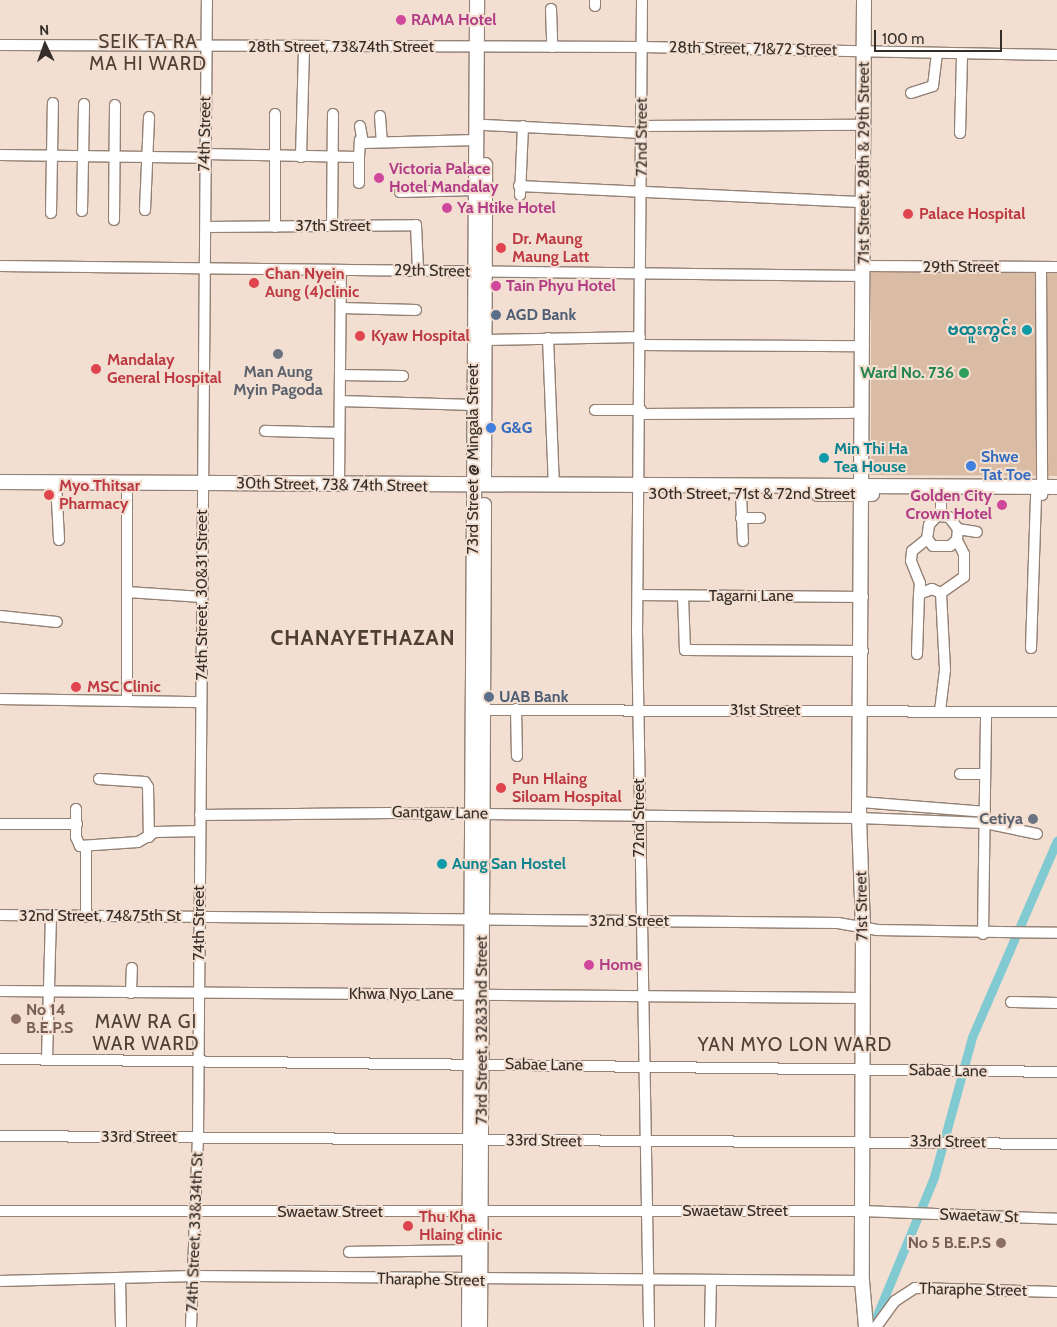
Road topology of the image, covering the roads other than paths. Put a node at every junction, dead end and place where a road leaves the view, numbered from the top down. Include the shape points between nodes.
1 (207, 0) edge
2 (477, 0) edge
3 (486, 0) edge
4 (642, 0) edge
5 (864, 0) edge
6 (552, 9) dead end
7 (0, 45) edge
8 (207, 46) junction
9 (304, 47) junction
10 (480, 47) junction
11 (552, 47) junction
12 (642, 47) junction
13 (864, 50) junction
14 (937, 53) junction
15 (962, 55) junction
16 (1057, 55) edge
17 (911, 93) dead end
18 (53, 103) dead end
19 (84, 104) dead end
20 (115, 105) dead end
21 (275, 114) dead end
22 (333, 114) dead end
23 (380, 116) dead end
24 (149, 117) dead end
25 (486, 125) junction
26 (864, 125) junction
27 (360, 126) dead end
28 (523, 126) junction
29 (642, 130) junction
30 (960, 133) dead end
31 (360, 140) junction
32 (476, 140) junction
33 (382, 142) junction
34 (276, 154) junction
35 (0, 155) edge
36 (52, 156) junction
37 (205, 156) junction
38 (301, 157) junction
39 (332, 157) junction
40 (359, 157) junction
41 (84, 158) junction
42 (114, 158) junction
43 (147, 158) junction
44 (359, 183) dead end
45 (475, 190) junction
46 (400, 192) dead end
47 (641, 194) junction
48 (864, 202) junction
49 (145, 210) dead end
50 (82, 211) dead end
51 (51, 213) dead end
52 (114, 220) dead end
53 (332, 226) junction
54 (206, 227) junction
55 (276, 227) junction
56 (0, 266) edge
57 (1041, 267) junction
58 (1057, 267) edge
59 (206, 268) junction
60 (418, 269) junction
61 (341, 270) junction
62 (864, 271) junction
63 (479, 272) junction
64 (641, 274) junction
65 (341, 308) junction
66 (416, 310) dead end
67 (548, 338) junction
68 (486, 340) junction
69 (641, 341) junction
70 (864, 346) junction
71 (341, 375) junction
72 (403, 376) dead end
73 (340, 401) junction
74 (474, 406) junction
75 (594, 410) dead end
76 (641, 412) junction
77 (863, 413) junction
78 (265, 431) dead end
79 (340, 433) junction
80 (0, 482) edge
81 (56, 482) junction
82 (127, 482) junction
83 (203, 482) junction
84 (339, 485) junction
85 (554, 486) junction
86 (476, 487) junction
87 (1057, 487) edge
88 (639, 489) junction
89 (864, 489) junction
90 (940, 490) junction
91 (1040, 492) junction
92 (741, 494) junction
93 (1057, 495) edge
94 (941, 515) junction
95 (741, 518) junction
96 (760, 518) dead end
97 (958, 529) junction
98 (977, 532) dead end
99 (927, 539) junction
100 (59, 540) dead end
101 (957, 540) junction
102 (743, 541) dead end
103 (127, 592) junction
104 (941, 593) junction
105 (919, 594) junction
106 (638, 595) junction
107 (683, 596) junction
108 (202, 597) junction
109 (863, 597) junction
110 (0, 616) edge
111 (57, 622) dead end
112 (1031, 648) dead end
113 (863, 651) junction
114 (917, 654) dead end
115 (0, 700) edge
116 (126, 701) junction
117 (201, 702) junction
118 (516, 709) junction
119 (639, 709) junction
120 (478, 710) junction
121 (860, 710) junction
122 (940, 711) junction
123 (986, 712) junction
124 (1057, 712) edge
125 (518, 756) dead end
126 (960, 774) dead end
127 (984, 774) junction
128 (99, 779) dead end
129 (859, 802) junction
130 (76, 809) dead end
131 (985, 812) junction
132 (477, 814) junction
133 (200, 815) junction
134 (640, 816) junction
135 (859, 818) junction
136 (0, 824) edge
137 (77, 824) junction
138 (985, 824) junction
139 (200, 831) junction
140 (1037, 834) dead end
141 (149, 837) junction
142 (86, 847) junction
143 (0, 915) edge
144 (51, 916) junction
145 (86, 917) junction
146 (200, 917) junction
147 (477, 920) junction
148 (640, 921) junction
149 (863, 926) junction
150 (1057, 933) edge
151 (983, 934) junction
152 (132, 968) dead end
153 (0, 991) edge
154 (50, 992) junction
155 (131, 993) junction
156 (199, 994) junction
157 (477, 994) junction
158 (642, 996) junction
159 (863, 998) junction
160 (1011, 1002) dead end
161 (1057, 1003) edge
162 (0, 1059) edge
163 (47, 1059) junction
164 (198, 1061) junction
165 (476, 1064) junction
166 (645, 1066) junction
167 (862, 1069) junction
168 (1057, 1072) edge
169 (0, 1136) edge
170 (198, 1137) junction
171 (476, 1140) junction
172 (862, 1140) junction
173 (648, 1142) junction
174 (1057, 1144) edge
175 (0, 1211) edge
176 (196, 1211) junction
177 (649, 1211) junction
178 (862, 1211) junction
179 (476, 1212) junction
180 (900, 1212) joint
181 (1057, 1219) edge
182 (470, 1250) junction
183 (350, 1252) dead end
184 (194, 1276) junction
185 (120, 1278) junction
186 (711, 1280) junction
187 (0, 1281) edge
188 (475, 1281) junction
189 (862, 1281) junction
190 (649, 1282) junction
191 (1057, 1292) edge
192 (121, 1327) edge
193 (191, 1327) edge
194 (469, 1327) edge
195 (480, 1327) edge
196 (649, 1327) edge
197 (710, 1327) edge
198 (866, 1327) edge
199 (876, 1327) edge

1 - 8 street, 74th Street
2 - 10 main road, 73rd Street @ Mingala Street
3 - 10 main road, 73rd Street @ Mingala Street
4 - 12 street, 72nd Street
5 - 13 main road
6 - 11 street
7 - 8 street, 28th Street, 73&74th Street
8 - 9 street, 28th Street, 73&74th Street
8 - 37 street, 74th Street
9 - 10 street, 28th Street, 73&74th Street
9 - 38 street
10 - 11 street, 28th Street, 73&74th Street
10 - 25 main road, 73rd Street @ Mingala Street
10 - 32 main road, 73rd Street @ Mingala Street
11 - 12 street, 28th Street, 71&72 Street
12 - 13 street, 28th Street, 71&72 Street
12 - 29 street, 72nd Street
13 - 14 street, 28th Street, 71&72 Street
13 - 26 main road, 71st Street, 28th & 29th Street
14 - 15 street, 28th Street, 71&72 Street
14 - 17 street via 932,86
15 - 16 street, 28th Street, 71&72 Street
15 - 30 street
18 - 36 street
19 - 41 street
20 - 42 street
21 - 34 street
22 - 39 street
23 - 33 street
24 - 43 street
25 - 28 street
25 - 63 main road, 73rd Street @ Mingala Street
26 - 29 street
26 - 48 main road, 71st Street, 28th & 29th Street
27 - 31 street
28 - 29 street
28 - 47 street via 519,190
29 - 47 street, 72nd Street
31 - 33 street
31 - 40 street
32 - 33 street
32 - 45 main road, 73rd Street @ Mingala Street
34 - 37 street
34 - 38 street
34 - 55 street
35 - 36 street
36 - 41 street
36 - 51 street
37 - 43 street
37 - 54 street, 74th Street
38 - 39 street
39 - 40 street
39 - 53 street
40 - 44 street
41 - 42 street
41 - 50 street
42 - 43 street
42 - 52 street
43 - 49 street
45 - 46 street
45 - 63 main road, 73rd Street @ Mingala Street
47 - 48 street
47 - 64 street, 72nd Street
48 - 62 main road, 71st Street, 28th & 29th Street
53 - 55 street, 37th Street
53 - 60 street, 37th Street via 416,225
54 - 55 street, 37th Street
54 - 59 street, 74th Street
56 - 59 street, 29th Street
57 - 58 street, 29th Street
57 - 62 street, 29th Street
57 - 91 street
59 - 61 street, 29th Street
59 - 83 street, 74th Street, 30&31 Street
60 - 61 street, 29th Street
60 - 63 street, 29th Street
61 - 65 street
62 - 64 street, 29th Street
62 - 70 main road, 71st Street, 28th & 29th Street
63 - 64 street, 29th Street
63 - 68 main road, 73rd Street @ Mingala Street
63 - 74 main road, 73rd Street @ Mingala Street
64 - 69 street, 72nd Street
65 - 66 street
65 - 71 street
67 - 68 street
67 - 69 street
67 - 85 street
68 - 86 main road, 73rd Street @ Mingala Street
69 - 70 street
69 - 76 street, 72nd Street
70 - 77 main road, 71st Street, 28th & 29th Street
71 - 72 street
71 - 73 street
73 - 74 street
73 - 79 street
74 - 86 main road, 73rd Street @ Mingala Street
75 - 76 street
76 - 77 street
76 - 88 street, 72nd Street
77 - 89 main road, 71st Street
78 - 79 street
79 - 84 street
80 - 81 main road, 30th Street, 73& 74th Street
81 - 82 main road, 30th Street, 73& 74th Street
81 - 100 street
82 - 83 main road, 30th Street, 73& 74th Street
82 - 103 street
83 - 84 main road, 30th Street, 73& 74th Street
83 - 108 street, 74th Street, 30&31 Street
84 - 86 main road, 30th Street, 73& 74th Street
85 - 86 main road
85 - 88 main road
86 - 88 main road
86 - 120 main road, 73rd Street @ Mingala Street
87 - 91 main road
88 - 89 main road, 30th Street, 71st & 72nd Street
88 - 92 main road, 30th Street, 71st & 72nd Street
88 - 106 street, 72nd Street
89 - 90 main road
89 - 92 main road, 30th Street, 71st & 72nd Street
89 - 109 main road, 71st Street
90 - 91 main road
90 - 94 street
91 - 93 main road
91 - 112 street
92 - 95 street
94 - 97 street via 949,517
94 - 99 street via 929,525
95 - 96 street
95 - 102 street
97 - 98 street
97 - 101 street
99 - 101 street via 940,548
99 - 105 street via 912,551 911,561 920,583
101 - 104 street via 964,554 965,572
103 - 108 street
103 - 116 street
104 - 105 street via 932,589
104 - 122 street via 945,670
105 - 114 street
106 - 107 street, Tagarni Lane
106 - 119 street, 72nd Street
107 - 109 street, Tagarni Lane
107 - 113 street via 685,650
108 - 117 street, 74th Street, 30&31 Street
109 - 113 main road, 71st Street
110 - 111 street
113 - 121 main road, 71st Street
115 - 116 street
116 - 117 street
117 - 133 street, 74th Street, 30&31 Street
118 - 119 street, 31st Street
118 - 120 street, 31st Street
118 - 125 street
119 - 121 street, 31st Street
119 - 134 street, 72nd Street
120 - 132 main road, 73rd Street @ Mingala Street
121 - 122 street, 31st Street
121 - 129 main road, 71st Street
122 - 123 street, 31st Street
123 - 124 street, 31st Street
123 - 127 street
126 - 127 street
127 - 131 street
128 - 141 street via 145,782 148,787
129 - 131 street
129 - 135 main road, 71st Street
130 - 137 street
131 - 138 street
132 - 133 street, Gantgaw Lane
132 - 134 street, Gantgaw Lane
132 - 147 main road, 73rd Street @ Mingala Street
133 - 139 street, 74th Street
134 - 135 street, Gantgaw Lane
134 - 148 street, 72nd Street
135 - 138 street, Gantgaw Lane
135 - 149 main road, 71st Street
136 - 137 street
137 - 142 street via 77,842
138 - 140 street, Gantgaw Lane
138 - 151 street
139 - 141 street via 154,832
139 - 146 street, 74th Street
141 - 142 street via 138,842
142 - 145 street
143 - 144 street, 32nd Street, 74&75th St
144 - 145 street, 32nd Street, 74&75th St
144 - 154 street
145 - 146 street, 32nd Street, 74&75th St
146 - 147 street, 32nd Street
146 - 156 street, 74th Street
147 - 148 street, 32nd Street
147 - 157 main road, 73rd Street, 32&33nd Street
148 - 149 street, 32nd Street
148 - 158 street, 72nd Street
149 - 151 street, 32nd Street
149 - 159 main road, 71st Street
150 - 151 street, 32nd Street
152 - 155 street
153 - 154 street, Khwa Nyo Lane
154 - 155 street, Khwa Nyo Lane
154 - 163 street
155 - 156 street, Khwa Nyo Lane
156 - 157 street, Khwa Nyo Lane
156 - 164 street, 74th Street
157 - 158 street, Khwa Nyo Lane
157 - 165 main road, 73rd Street, 32&33nd Street
158 - 159 street, Khwa Nyo Lane
158 - 166 street, 72nd Street
159 - 167 main road, 71st Street
160 - 161 street
162 - 163 street, Sabae Lane
163 - 164 street, Sabae Lane
164 - 165 street, Sabae Lane
164 - 170 street, 74th Street
165 - 166 street, Sabae Lane
165 - 171 main road, 73rd Street, 32&33nd Street
166 - 167 street, Sabae Lane
166 - 173 street, 72nd Street
167 - 168 street, Sabae Lane
167 - 172 main road, 71st Street
169 - 170 street, 33rd Street
170 - 171 street, 33rd Street
170 - 176 street, 74th Street, 33&34th St
171 - 173 street, 33rd Street
171 - 179 main road
172 - 173 street, 33rd Street
172 - 174 street, 33rd Street
172 - 178 main road, 71st Street
173 - 177 street, 72nd Street
175 - 176 street, Swaetaw Street
176 - 179 street, Swaetaw Street
176 - 184 street, 74th Street, 33&34th St
177 - 178 street, Swaetaw Street
177 - 179 street, Swaetaw Street
177 - 190 street, 72nd Street
178 - 180 street, Swaetaw Street
178 - 189 main road, 71st Street
179 - 182 main road
179 - 188 main road
180 - 181 street, Swaetaw St
182 - 183 street
182 - 188 main road
184 - 185 street, Tharaphe Street
184 - 188 street, Tharaphe Street
184 - 193 street, 74th Street, 33&34th St
185 - 187 street, Tharaphe Street
185 - 192 street
186 - 189 street, Tharaphe Street
186 - 190 street, Tharaphe Street
186 - 197 street
188 - 190 street, Tharaphe Street
188 - 194 main road
188 - 195 main road
189 - 198 main road, 71st Street
190 - 196 street, 72nd Street
191 - 199 street, Tharaphe Street via 915,1288 895,1301

